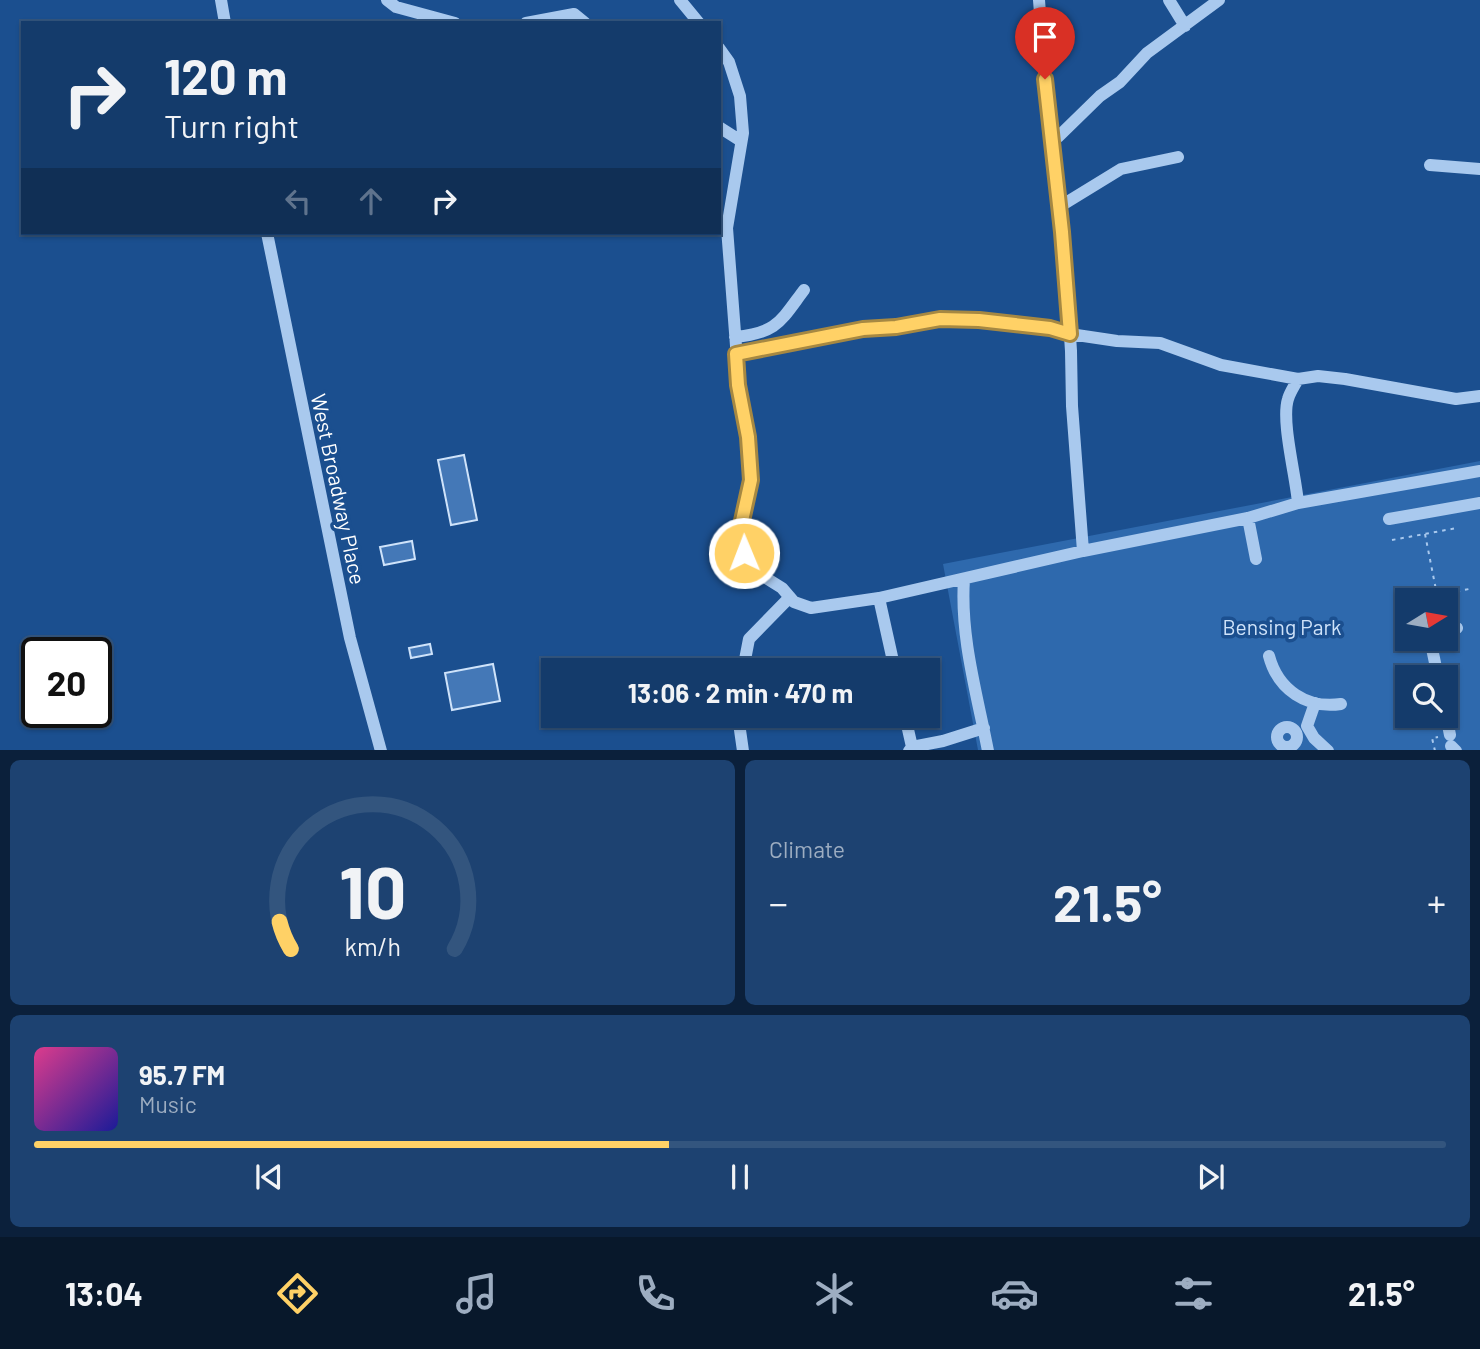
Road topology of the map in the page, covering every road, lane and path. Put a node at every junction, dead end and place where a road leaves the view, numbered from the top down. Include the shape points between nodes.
1 (220, 0) edge
2 (387, 0) edge
3 (680, 0) edge
4 (1039, 0) edge
5 (1169, 0) edge
6 (1219, 0) edge
7 (225, 21) edge
8 (448, 21) edge
9 (537, 21) edge
10 (582, 21) edge
11 (697, 21) edge
12 (1185, 26) junction
13 (721, 51) edge
14 (721, 128) edge
15 (1051, 138) junction
16 (741, 141) junction
17 (1178, 157) dead end
18 (1430, 165) dead end
19 (1480, 169) edge
20 (1059, 206) junction
21 (267, 235) edge
22 (804, 290) dead end
23 (1070, 334) junction
24 (735, 337) junction
25 (736, 354) junction
26 (1298, 379) junction
27 (1480, 396) edge
28 (1480, 471) edge
29 (1298, 503) junction
30 (1480, 503) edge
31 (1248, 518) junction
32 (1389, 519) dead end
33 (1457, 528) dead end
34 (1425, 534) junction
35 (1392, 540) dead end
36 (1083, 551) junction
37 (1255, 559) dead end
38 (964, 579) junction
39 (1435, 588) edge
40 (1469, 589) dead end
41 (1458, 591) edge
42 (790, 597) junction
43 (878, 598) junction
44 (1269, 656) dead end
45 (745, 658) edge
46 (892, 658) edge
47 (1315, 703) junction
48 (1341, 704) dead end
49 (740, 728) edge
50 (907, 728) edge
51 (984, 728) junction
52 (1314, 744) edge
53 (911, 749) edge
54 (381, 750) edge
55 (743, 750) edge
56 (988, 750) edge

1 - 7 street
2 - 8 street via 396,7
3 - 11 street
4 - 15 street
5 - 12 street
6 - 12 street
9 - 10 street via 574,14
12 - 15 street via 1147,53 1058,137
13 - 16 street via 740,96
14 - 16 street
15 - 20 street
16 - 24 street via 727,228
17 - 20 street via 1121,169
18 - 19 street
20 - 23 street
21 - 54 street, West Broadway Place via 350,638
22 - 24 street via 778,324
23 - 25 street via 1050,328 940,319
23 - 26 street via 1160,343 1221,365
23 - 36 street
24 - 25 street
25 - 42 street via 751,480 738,539 750,568
26 - 27 street via 1345,379 1456,399
26 - 29 street via 1287,400 1287,433
28 - 29 street
29 - 31 street
30 - 32 street
31 - 36 street
31 - 37 street
33 - 34 path
34 - 35 path
34 - 39 path
36 - 38 street
38 - 43 street
38 - 51 street via 964,633
40 - 41 path
42 - 43 street via 811,608
42 - 45 street via 749,639
43 - 46 street
44 - 47 street via 1283,685
47 - 48 street
47 - 52 street via 1307,726
49 - 55 street
50 - 53 street
51 - 53 street
51 - 56 street

